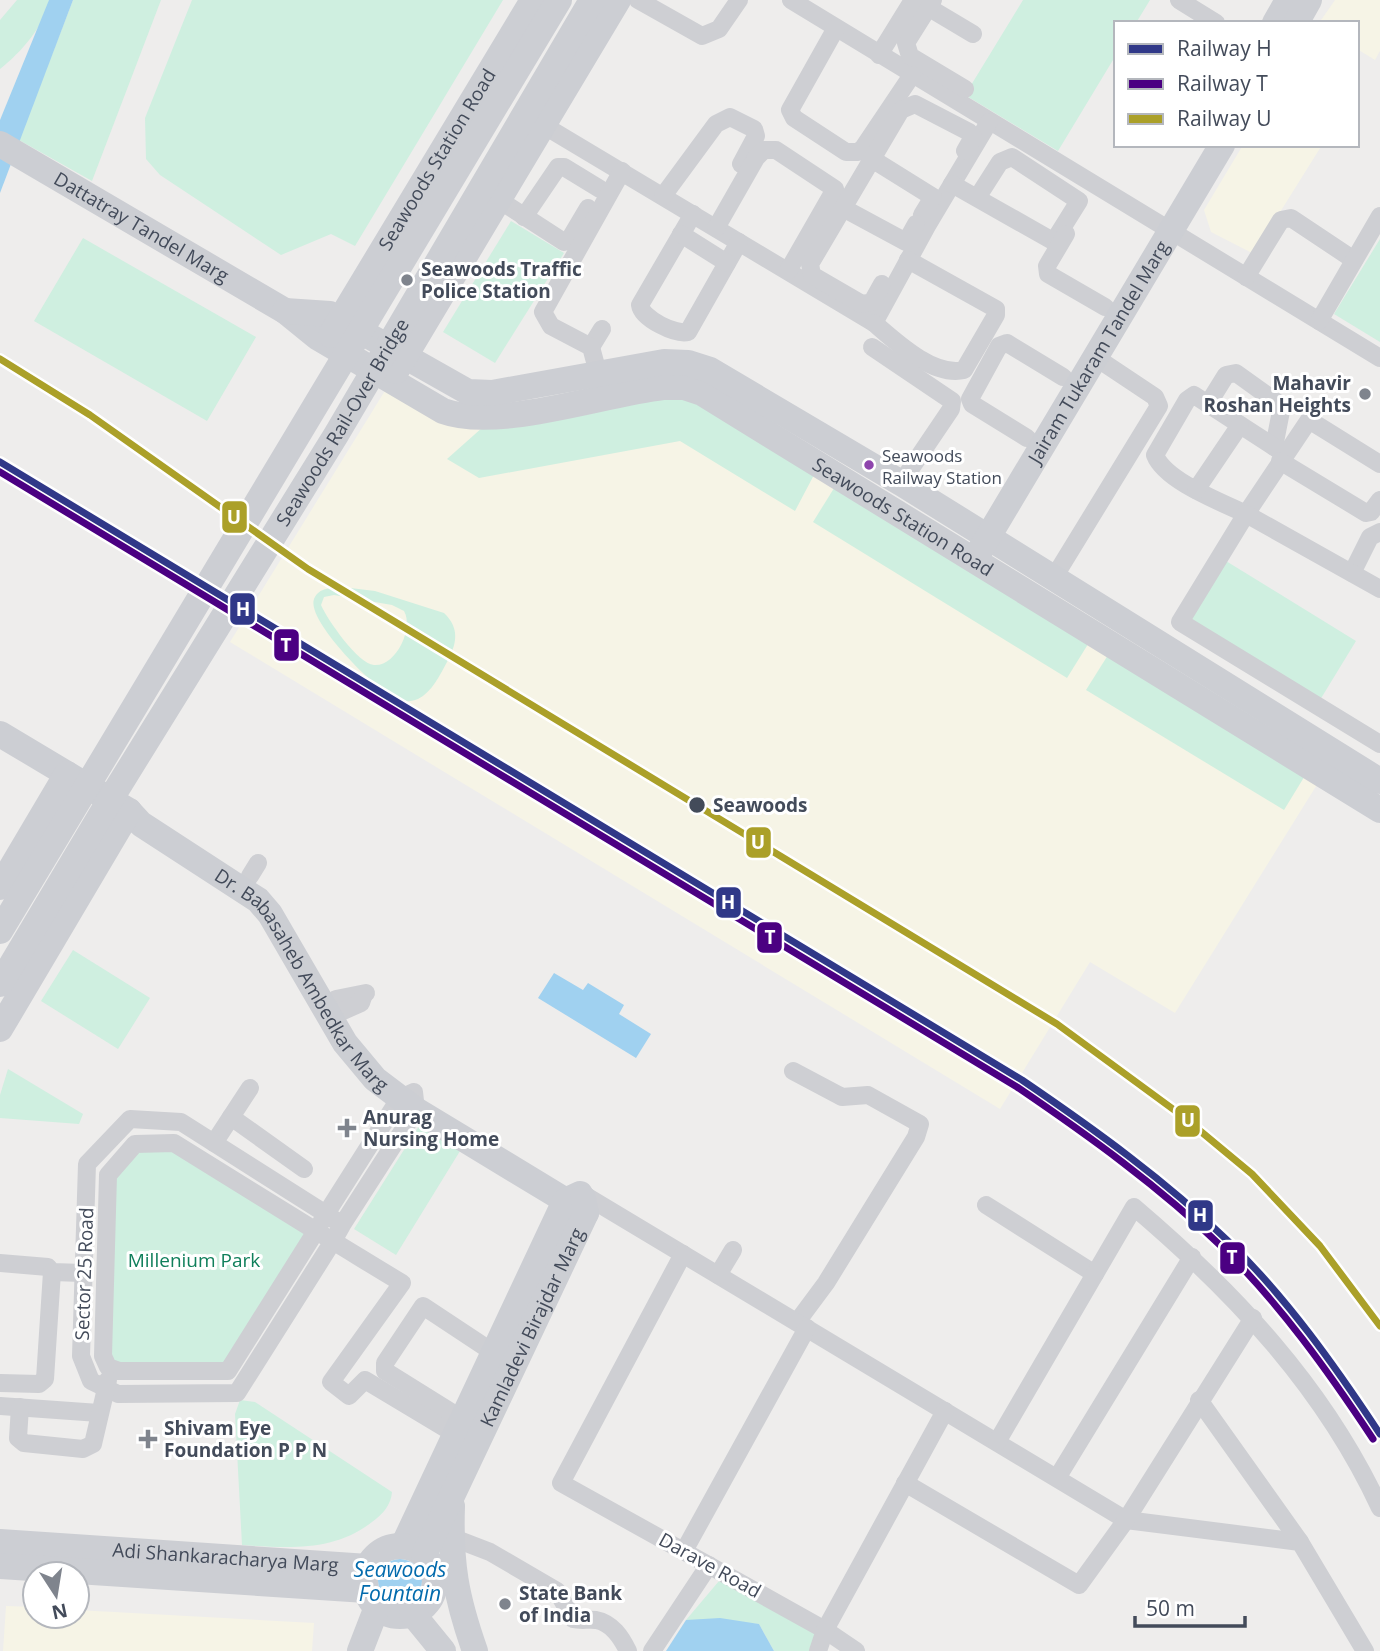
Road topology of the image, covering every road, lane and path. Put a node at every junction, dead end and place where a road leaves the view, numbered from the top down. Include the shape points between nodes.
1 (533, 0) edge
2 (559, 0) edge
3 (592, 0) edge
4 (618, 0) edge
5 (638, 0) edge
6 (739, 0) edge
7 (791, 0) edge
8 (1179, 0) edge
9 (1288, 0) edge
10 (1309, 0) edge
11 (923, 2) edge
12 (658, 5) edge
13 (1213, 21) edge
14 (1276, 21) edge
15 (1297, 21) edge
16 (836, 28) junction
17 (973, 34) dead end
18 (879, 55) junction
19 (912, 75) junction
20 (965, 89) dead end
21 (989, 122) junction
22 (543, 125) junction
23 (0, 144) edge
24 (1200, 147) edge
25 (1221, 147) edge
26 (872, 159) junction
27 (618, 169) junction
28 (1055, 173) junction
29 (952, 184) junction
30 (1094, 185) junction
31 (600, 190) junction
32 (663, 196) junction
33 (933, 197) junction
34 (977, 198) junction
35 (499, 200) junction
36 (844, 208) junction
37 (1380, 216) edge
38 (524, 217) junction
39 (705, 221) junction
40 (923, 223) junction
41 (1163, 227) junction
42 (681, 234) junction
43 (739, 242) junction
44 (906, 242) junction
45 (908, 260) junction
46 (1354, 260) junction
47 (727, 263) junction
48 (788, 271) junction
49 (1246, 277) junction
50 (1105, 307) junction
51 (285, 310) junction
52 (341, 320) junction
53 (1319, 321) junction
54 (874, 323) junction
55 (602, 329) dead end
56 (889, 336) junction
57 (327, 343) junction
58 (592, 347) junction
59 (1095, 357) junction
60 (404, 358) junction
61 (1380, 358) edge
62 (598, 373) junction
63 (1063, 376) junction
64 (391, 381) junction
65 (1208, 404) junction
66 (1240, 425) junction
67 (1027, 438) junction
68 (1280, 454) junction
69 (1380, 464) edge
70 (901, 483) junction
71 (1196, 490) junction
72 (1380, 500) edge
73 (1246, 514) junction
74 (1380, 532) edge
75 (973, 544) junction
76 (1352, 573) junction
77 (1053, 579) junction
78 (1380, 589) edge
79 (1180, 622) junction
80 (1157, 659) junction
81 (0, 734) edge
82 (1380, 744) edge
83 (67, 774) junction
84 (1378, 798) edge
85 (129, 811) junction
86 (0, 887) edge
87 (0, 931) edge
88 (0, 984) edge
89 (0, 1029) edge
90 (793, 1070) dead end
91 (250, 1088) dead end
92 (410, 1100) junction
93 (231, 1116) junction
94 (214, 1143) junction
95 (104, 1147) junction
96 (120, 1161) junction
97 (304, 1168) dead end
98 (584, 1203) junction
99 (986, 1205) dead end
100 (326, 1214) junction
101 (342, 1225) junction
102 (316, 1231) junction
103 (333, 1241) junction
104 (733, 1250) dead end
105 (683, 1254) junction
106 (1192, 1257) junction
107 (0, 1263) edge
108 (52, 1272) junction
109 (83, 1273) junction
110 (1095, 1274) junction
111 (718, 1275) junction
112 (1253, 1318) junction
113 (802, 1325) junction
114 (494, 1353) junction
115 (113, 1369) junction
116 (228, 1371) junction
117 (0, 1383) edge
118 (104, 1389) junction
119 (237, 1393) junction
120 (1199, 1400) junction
121 (0, 1406) edge
122 (20, 1407) junction
123 (944, 1411) junction
124 (99, 1413) junction
125 (459, 1426) junction
126 (997, 1442) junction
127 (1057, 1478) junction
128 (905, 1483) junction
129 (453, 1494) junction
130 (1380, 1508) edge
131 (1126, 1520) junction
132 (451, 1537) junction
133 (0, 1542) edge
134 (1300, 1542) junction
135 (413, 1550) junction
136 (684, 1551) junction
137 (709, 1565) junction
138 (0, 1566) edge
139 (391, 1598) junction
140 (825, 1630) junction
141 (360, 1651) edge
142 (380, 1651) edge
143 (443, 1651) edge
144 (475, 1651) edge
145 (628, 1651) edge
146 (652, 1651) edge
147 (818, 1651) edge
148 (856, 1651) edge
149 (1364, 1651) edge

1 - 52 main road, Seawoods Station Road
2 - 87 main road, Seawoods Rail-Over Bridge, bridge
3 - 88 main road, Seawoods Rail-Over Bridge, bridge via 336,435
4 - 22 main road
5 - 12 street
6 - 12 street via 719,29 702,36
7 - 16 street
8 - 13 street
9 - 14 main road
10 - 15 main road
11 - 17 street
11 - 18 street
11 - 20 street via 906,51
16 - 18 street
16 - 19 street via 790,110 794,118 846,152 863,148
18 - 19 street
19 - 21 street
21 - 28 street
21 - 29 street
22 - 27 street
22 - 35 main road
23 - 51 main road, Dattatray Tandel Marg
24 - 41 main road, Jairam Tukaram Tandel Marg
25 - 41 main road, Jairam Tukaram Tandel Marg
26 - 33 street
26 - 33 street via 909,104 969,132 973,137 970,144
26 - 36 street
27 - 31 street
27 - 32 street
27 - 58 street via 543,312 551,326
28 - 30 street
28 - 34 street via 1005,158
28 - 34 street via 1079,201 1054,241
29 - 34 street
29 - 40 street
30 - 41 street
30 - 50 street via 1046,270
31 - 38 street via 558,167
31 - 38 street via 564,242
32 - 39 street
32 - 39 street via 716,124 730,117 754,129 754,141
33 - 40 street
35 - 38 street
35 - 60 main road
36 - 44 street
36 - 44 street via 810,270 862,304 872,302
37 - 46 street
39 - 42 street
39 - 43 street
39 - 48 street via 764,150 776,150 835,189
40 - 44 street
40 - 45 street
41 - 49 street
41 - 50 main road, Jairam Tukaram Tandel Marg
41 - 59 main road, Jairam Tukaram Tandel Marg
42 - 47 street
42 - 47 street via 640,305 647,316 681,334 688,332
43 - 47 street
43 - 48 street
45 - 54 street
45 - 56 street via 996,309 996,315 964,370 956,372 939,368
46 - 49 street via 1291,218 1281,220
46 - 53 street
48 - 54 street
49 - 53 street
50 - 63 main road, Jairam Tukaram Tandel Marg
51 - 52 main road, Seawoods Station Road via 330,314
51 - 57 main road, Seawoods Station Road
52 - 57 main road, Seawoods Station Road
52 - 60 main road, Seawoods Station Road
53 - 61 street
54 - 56 street
55 - 58 street
56 - 70 street via 875,349 952,401
57 - 64 main road, Seawoods Station Road
58 - 62 street
59 - 75 main road, Jairam Tukaram Tandel Marg
59 - 77 street via 1155,397 1159,406
60 - 62 main road, Seawoods Station Road via 468,392 483,394
60 - 64 main road
62 - 70 main road, Seawoods Station Road via 664,362 710,370
63 - 67 main road, Jairam Tukaram Tandel Marg
63 - 67 street via 1006,343 999,346 970,399
64 - 75 main road, Seawoods Station Road via 459,417 497,417 645,389 684,387 719,402
65 - 66 street
65 - 68 street via 1226,374 1236,373 1247,380 1282,406
65 - 71 street via 1189,396 1155,455
66 - 68 street
66 - 71 street
67 - 75 main road, Jairam Tukaram Tandel Marg
68 - 69 street via 1312,420
68 - 72 street via 1366,513
68 - 73 street
70 - 75 main road, Seawoods Station Road
71 - 73 street
73 - 76 street
73 - 79 street
74 - 76 street via 1370,537
75 - 77 main road, Seawoods Station Road
75 - 80 main road, Seawoods Station Road
76 - 78 street
77 - 80 main road, Seawoods Station Road
79 - 80 street
79 - 82 street
80 - 84 main road, Seawoods Station Road
81 - 83 main road, Dr. Babasaheb Ambedkar Marg
83 - 85 main road, Dr. Babasaheb Ambedkar Marg
83 - 86 main road
85 - 89 main road
85 - 92 main road, Dr. Babasaheb Ambedkar Marg via 141,824 258,900 351,1052
85 - 92 main road, Dr. Babasaheb Ambedkar Marg via 148,812 254,869 352,999 369,1052
90 - 113 street via 842,1097 868,1095 920,1124 916,1138
91 - 93 street
92 - 98 main road, Dr. Babasaheb Ambedkar Marg
92 - 100 street
92 - 101 street
93 - 94 street
93 - 97 street
94 - 95 street, Sector 25 Road via 181,1122 130,1119
94 - 100 street, Sector 25 Road
95 - 96 street
95 - 109 street, Sector 25 Road via 87,1164
96 - 102 street via 135,1144 174,1143
96 - 115 street, Sector 25 Road via 108,1175 103,1356
98 - 105 street
98 - 114 main road, Kamladevi Birajdar Marg
98 - 129 main road, Kamladevi Birajdar Marg
99 - 110 street
100 - 101 street, Sector 25 Road
100 - 102 street
101 - 103 street
102 - 103 street
102 - 116 street
103 - 119 street
103 - 125 street via 402,1283 331,1382 349,1396 365,1380
104 - 111 street
105 - 111 street
105 - 136 street, Darave Road via 561,1483
106 - 110 street via 1134,1208
106 - 112 street
106 - 127 street
107 - 108 street via 48,1267
108 - 109 street
108 - 117 street via 45,1379 39,1384
109 - 118 street, Sector 25 Road via 81,1356 91,1381
110 - 126 street
111 - 113 street
112 - 120 street
112 - 130 street via 1326,1410
113 - 123 street
113 - 136 street
114 - 125 main road, Kamladevi Birajdar Marg
114 - 125 street via 423,1306 385,1363 385,1371
115 - 116 street
115 - 118 street
116 - 119 street
118 - 119 street via 118,1394
118 - 124 street
120 - 131 street
120 - 134 street
121 - 122 street
122 - 124 street
122 - 124 street via 18,1438 24,1443 83,1449 93,1444
123 - 126 street
123 - 128 street
125 - 135 main road, Kamladevi Birajdar Marg
126 - 127 street
127 - 131 street
128 - 131 street via 1079,1585
128 - 140 street
129 - 132 main road
129 - 135 main road, Kamladevi Birajdar Marg
131 - 134 street
132 - 144 main road via 456,1594
132 - 145 street via 490,1552 557,1591 573,1619 598,1620 610,1626
133 - 139 main road, Adi Shankaracharya Marg
134 - 149 street
135 - 139 main road via 386,1549
135 - 139 main road via 435,1575
136 - 137 street, Darave Road
137 - 140 street, Darave Road
137 - 146 street
138 - 139 main road, Adi Shankaracharya Marg
139 - 141 main road
139 - 142 main road
139 - 143 main road
139 - 144 main road
140 - 147 street
140 - 148 street, Darave Road

